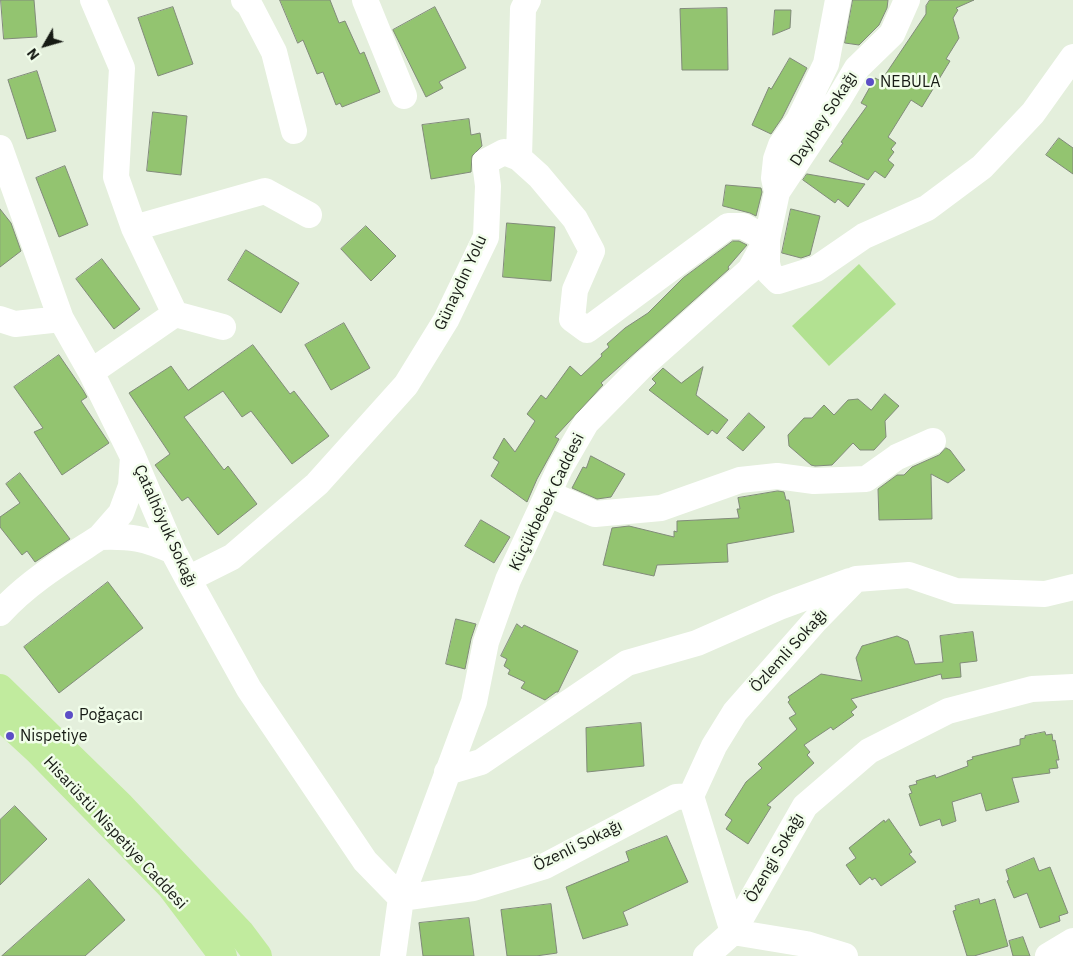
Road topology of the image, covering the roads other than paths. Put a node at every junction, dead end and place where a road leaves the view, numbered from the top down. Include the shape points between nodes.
1 (93, 0) edge
2 (244, 0) edge
3 (365, 0) edge
4 (528, 0) edge
5 (838, 0) edge
6 (908, 0) edge
7 (1073, 57) edge
8 (404, 96) dead end
9 (294, 131) dead end
10 (0, 148) edge
11 (519, 158) junction
12 (776, 192) junction
13 (309, 216) dead end
14 (134, 228) junction
15 (767, 239) junction
16 (175, 314) junction
17 (0, 319) edge
18 (61, 319) junction
19 (223, 327) dead end
20 (91, 372) junction
21 (933, 441) dead end
22 (133, 456) junction
23 (548, 494) junction
24 (100, 537) junction
25 (173, 551) junction
26 (188, 579) junction
27 (856, 579) junction
28 (1073, 587) edge
29 (4, 600) edge
30 (1073, 686) edge
31 (0, 688) edge
32 (0, 716) edge
33 (448, 772) junction
34 (692, 796) junction
35 (401, 898) junction
36 (733, 932) junction
37 (1073, 942) edge
38 (223, 956) edge
39 (258, 956) edge
40 (394, 956) edge
41 (706, 956) edge
42 (845, 956) edge
43 (1048, 956) edge

1 - 14 street via 122,68 116,177
2 - 9 street via 274,52
3 - 8 street
4 - 11 street via 523,10
5 - 12 street, Küçükbebek Caddesi via 826,64 776,159
6 - 12 street, Dayıbey Sokağı via 892,34 856,68
7 - 15 street via 1033,113 982,167 927,208 864,236 816,270 778,281 769,272
10 - 18 street, Çatalhöyuk Sokağı
11 - 15 street via 539,176 575,219 592,251 575,290 572,319 587,330 728,226 743,226
11 - 26 street, Günaydın Yolu via 504,152 485,162 488,186 486,237 446,320 406,385 317,484 232,557
12 - 15 street, Küçükbebek Caddesi
13 - 14 street via 265,191
14 - 16 street
15 - 23 street, Küçükbebek Caddesi via 750,270 643,365 586,423
16 - 19 street
16 - 20 street
17 - 18 street via 15,324
18 - 20 street, Çatalhöyuk Sokağı
20 - 22 street, Çatalhöyuk Sokağı
21 - 23 street via 897,457 866,479 814,481 778,476 740,480 661,508 595,514
22 - 24 street via 131,486 121,513
22 - 25 street, Çatalhöyuk Sokağı
23 - 33 street, Küçükbebek Caddesi via 508,580 486,642 474,702
24 - 25 street via 126,536 150,541
24 - 29 street
25 - 26 street, Çatalhöyuk Sokağı
26 - 35 street, Çatalhöyuk Sokağı via 255,697 365,860
27 - 28 street via 909,575 956,591 1045,594
27 - 33 street via 779,606 697,643 627,663 482,762
27 - 34 street, Özlemli Sokağı via 735,712 714,746
30 - 36 street, Özengi Sokağı via 1032,690 948,711 869,751 805,806
31 - 39 main road via 121,806 240,932
32 - 38 main road, Hisarüstü Nispetiye Caddesi via 171,886
33 - 35 street, Küçükbebek Caddesi
34 - 35 street, Özenli Sokağı via 676,797 545,866 472,888
34 - 36 street
35 - 40 street, Küçükbebek Caddesi
36 - 41 street, Özengi Sokağı
36 - 42 street via 806,944
37 - 43 street

